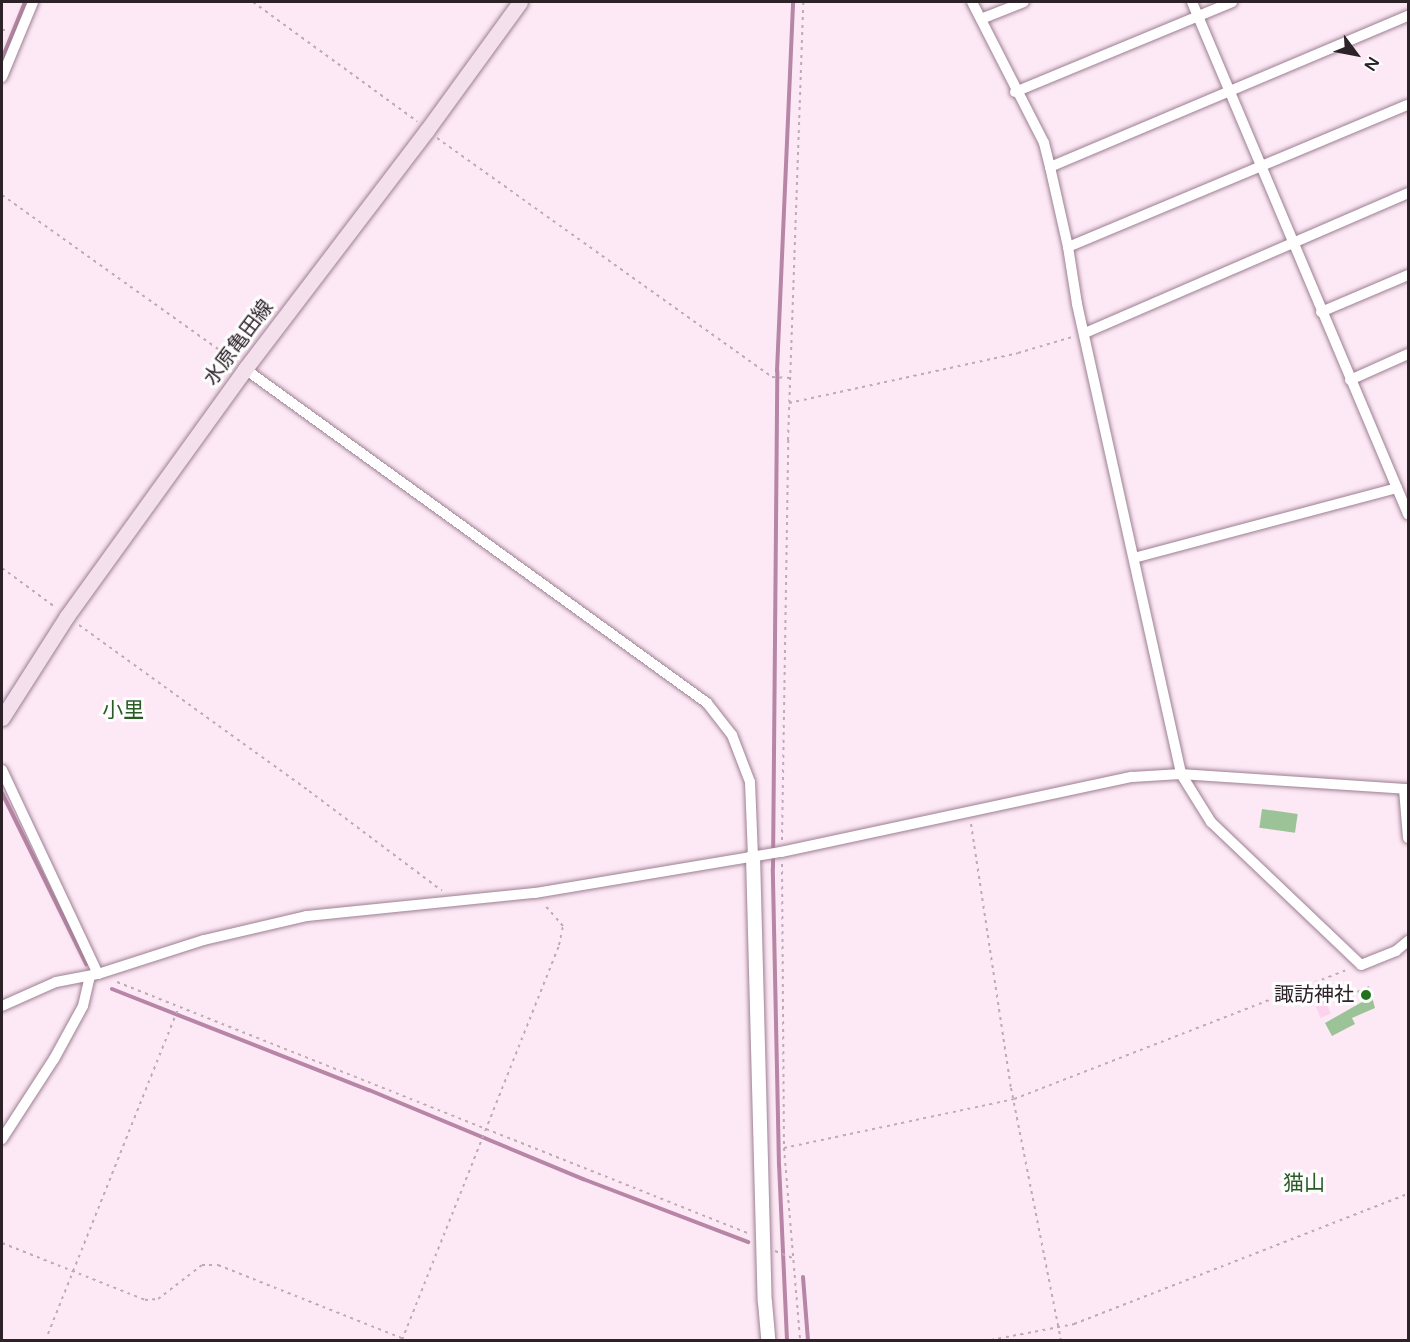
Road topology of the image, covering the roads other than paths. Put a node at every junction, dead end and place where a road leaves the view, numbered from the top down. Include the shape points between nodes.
1 (33, 2) edge
2 (520, 2) edge
3 (972, 2) edge
4 (1024, 2) edge
5 (1192, 2) edge
6 (1232, 2) edge
7 (1408, 16) edge
8 (1198, 17) junction
9 (981, 19) junction
10 (2, 77) edge
11 (1015, 92) junction
12 (1229, 92) junction
13 (1408, 105) edge
14 (1262, 165) junction
15 (1050, 167) junction
16 (1408, 194) edge
17 (1293, 241) junction
18 (1068, 247) junction
19 (1408, 274) edge
20 (1321, 312) junction
21 (1084, 333) junction
22 (1408, 354) edge
23 (245, 369) junction
24 (1350, 380) junction
25 (1397, 488) junction
26 (1408, 514) edge
27 (1134, 558) junction
28 (2, 718) edge
29 (2, 770) edge
30 (1181, 774) junction
31 (1406, 789) edge
32 (1408, 838) edge
33 (753, 856) junction
34 (1408, 941) edge
35 (94, 975) junction
36 (2, 1006) edge
37 (2, 1139) edge
38 (768, 1341) edge

1 - 10 street
2 - 23 main road, 水原亀田線
3 - 9 street
4 - 9 street
5 - 8 street
6 - 8 street
7 - 12 street
8 - 11 street
8 - 12 street
9 - 11 street
11 - 15 street via 1044,143
12 - 14 street
12 - 15 street
13 - 14 street
14 - 17 street
14 - 18 street
15 - 18 street
16 - 17 street
17 - 20 street
17 - 21 street
18 - 21 street
19 - 20 street
20 - 24 street
21 - 27 street
22 - 24 street
23 - 28 main road, 水原亀田線 via 67,616
23 - 33 street via 707,703 732,735 750,782
24 - 25 street
25 - 26 street
25 - 27 street
27 - 30 street
29 - 35 street
30 - 31 street
30 - 33 street via 1132,777
30 - 34 street via 1211,822 1361,965 1396,951
31 - 32 street
33 - 35 street via 535,893 307,916 204,940
33 - 38 street
35 - 36 street via 56,982
35 - 37 street via 83,1006 54,1059

